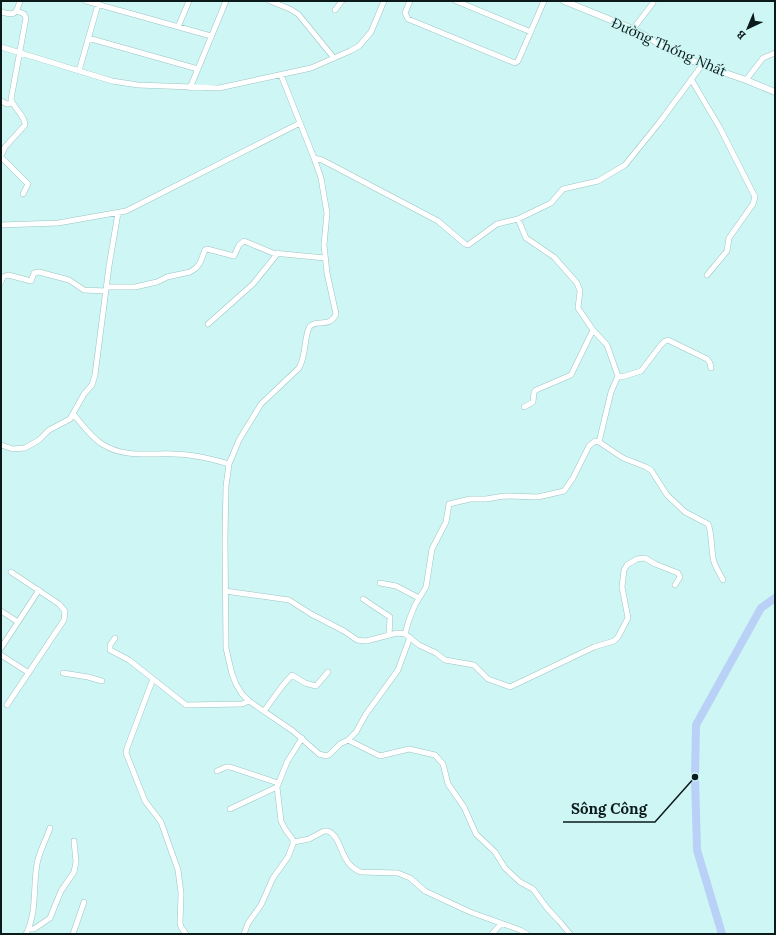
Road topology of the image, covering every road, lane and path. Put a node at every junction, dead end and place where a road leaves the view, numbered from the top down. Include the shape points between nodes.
1 (20, 1) edge
2 (86, 1) edge
3 (189, 1) edge
4 (226, 1) edge
5 (270, 1) edge
6 (342, 1) edge
7 (384, 1) edge
8 (410, 1) edge
9 (456, 1) edge
10 (544, 1) edge
11 (564, 1) edge
12 (98, 3) edge
13 (653, 3) dead end
14 (335, 10) dead end
15 (17, 11) junction
16 (1, 12) edge
17 (178, 27) junction
18 (633, 29) junction
19 (531, 32) junction
20 (211, 36) junction
21 (88, 38) junction
22 (1, 47) edge
23 (775, 53) edge
24 (19, 57) junction
25 (334, 58) junction
26 (702, 65) junction
27 (198, 69) junction
28 (79, 71) junction
29 (281, 75) junction
30 (690, 79) junction
31 (746, 80) junction
32 (190, 88) junction
33 (775, 92) edge
34 (1, 101) edge
35 (12, 103) junction
36 (300, 123) junction
37 (1, 157) edge
38 (314, 158) junction
39 (23, 194) dead end
40 (118, 213) junction
41 (518, 219) junction
42 (1, 225) edge
43 (278, 253) junction
44 (325, 258) junction
45 (707, 275) dead end
46 (1, 282) edge
47 (107, 289) junction
48 (208, 324) dead end
49 (593, 330) junction
50 (711, 368) dead end
51 (618, 376) junction
52 (524, 407) dead end
53 (74, 415) junction
54 (599, 442) junction
55 (1, 444) edge
56 (229, 464) junction
57 (10, 572) dead end
58 (723, 580) dead end
59 (380, 583) dead end
60 (675, 585) dead end
61 (39, 590) junction
62 (225, 591) junction
63 (419, 598) junction
64 (363, 599) dead end
65 (1, 611) edge
66 (18, 622) junction
67 (388, 635) junction
68 (407, 636) junction
69 (114, 638) dead end
70 (1, 648) edge
71 (1, 655) edge
72 (328, 672) dead end
73 (28, 673) junction
74 (63, 673) dead end
75 (154, 679) junction
76 (102, 681) dead end
77 (249, 701) junction
78 (7, 705) dead end
79 (264, 711) junction
80 (302, 738) junction
81 (348, 740) junction
82 (217, 771) dead end
83 (278, 785) junction
84 (230, 809) dead end
85 (50, 828) dead end
86 (74, 841) dead end
87 (294, 842) junction
88 (84, 902) dead end
89 (501, 924) junction
90 (29, 929) junction
91 (26, 934) edge
92 (73, 934) edge
93 (186, 934) edge
94 (244, 934) edge
95 (492, 934) edge
96 (527, 934) edge
97 (570, 934) edge

1 - 15 street
2 - 12 street
3 - 17 street
4 - 20 street
5 - 25 street via 298,14
6 - 14 street
7 - 25 street via 366,39 350,51
8 - 19 street via 405,13 408,19 515,63
9 - 19 street
10 - 19 street
11 - 18 street, Đường Thống Nhất
12 - 17 street
12 - 21 street
13 - 18 street
15 - 16 street via 10,15
15 - 24 street via 26,18
17 - 20 street
18 - 26 street, Đường Thống Nhất
20 - 27 street
21 - 27 street
21 - 28 street
22 - 24 street
23 - 31 street via 763,58
24 - 28 street
24 - 35 street via 11,95
25 - 29 street
26 - 30 street
26 - 31 street, Đường Thống Nhất
27 - 32 street
28 - 32 street via 127,84
29 - 32 street via 219,88
29 - 36 street
30 - 41 street via 626,165 598,181 563,189 551,203
30 - 45 street via 720,128 755,197 753,204 729,238 727,251
31 - 33 street, Đường Thống Nhất
34 - 35 street
35 - 37 street via 24,118 25,125 4,147
36 - 38 street
36 - 40 street via 133,208
37 - 39 street via 28,184
38 - 41 street via 438,221 468,245 497,224
38 - 44 street via 321,178 327,213
40 - 42 street via 58,223
40 - 47 street
41 - 49 street via 526,238 554,258 577,284 580,291 578,308
43 - 44 street
43 - 47 street via 244,241 234,256 205,250 200,263 190,272 135,287
43 - 48 street via 253,284
44 - 56 street via 336,314 328,322 314,323 309,327 302,363 261,404 239,440
46 - 47 street via 3,277 8,275 31,281 38,272 69,280 84,290
47 - 53 street via 94,380
49 - 51 street via 607,345
49 - 52 street via 571,375 536,390 533,402
50 - 51 street via 707,359 668,340 641,371
51 - 54 street via 611,392
53 - 55 street via 49,430 30,447 19,450
53 - 56 street via 96,439 109,448 134,454 182,454
54 - 58 street via 623,458 651,470 667,495 685,512 708,524 714,563
54 - 63 street via 590,444 564,491 538,497 504,496 449,504 446,522 432,549 426,587
56 - 62 street via 226,486
57 - 61 street
59 - 63 street via 396,586
60 - 68 street via 680,577 678,573 645,558 627,565 622,579 622,591 628,618 618,638 510,688 488,679 474,665 445,660
61 - 66 street
61 - 73 street via 65,610 64,620
62 - 67 street via 289,600 357,640 366,641
62 - 77 street via 228,661 236,684
63 - 68 street via 409,620
64 - 67 street via 390,617
65 - 66 street
66 - 70 street
67 - 68 street via 397,633
68 - 81 street via 398,670
69 - 75 street via 110,650 129,660
71 - 73 street
72 - 79 street via 316,686 304,683 292,675
73 - 78 street
74 - 76 street
75 - 77 street via 186,705 242,704
75 - 93 street via 126,753 145,801 161,822 178,870 181,893 180,923
77 - 79 street
79 - 80 street
80 - 81 street via 319,754 326,756
80 - 83 street via 286,762
81 - 97 street via 380,756 409,749 436,755 443,764 448,784 464,807 476,834 515,877 533,889
82 - 83 street via 230,767
83 - 84 street
83 - 87 street via 281,821
85 - 90 street via 37,863
86 - 90 street via 74,872 61,890 50,918 34,929
87 - 89 street via 328,831 334,835 346,860 355,870 404,875 425,891
87 - 94 street
88 - 92 street
89 - 95 street
89 - 96 street
90 - 91 street

